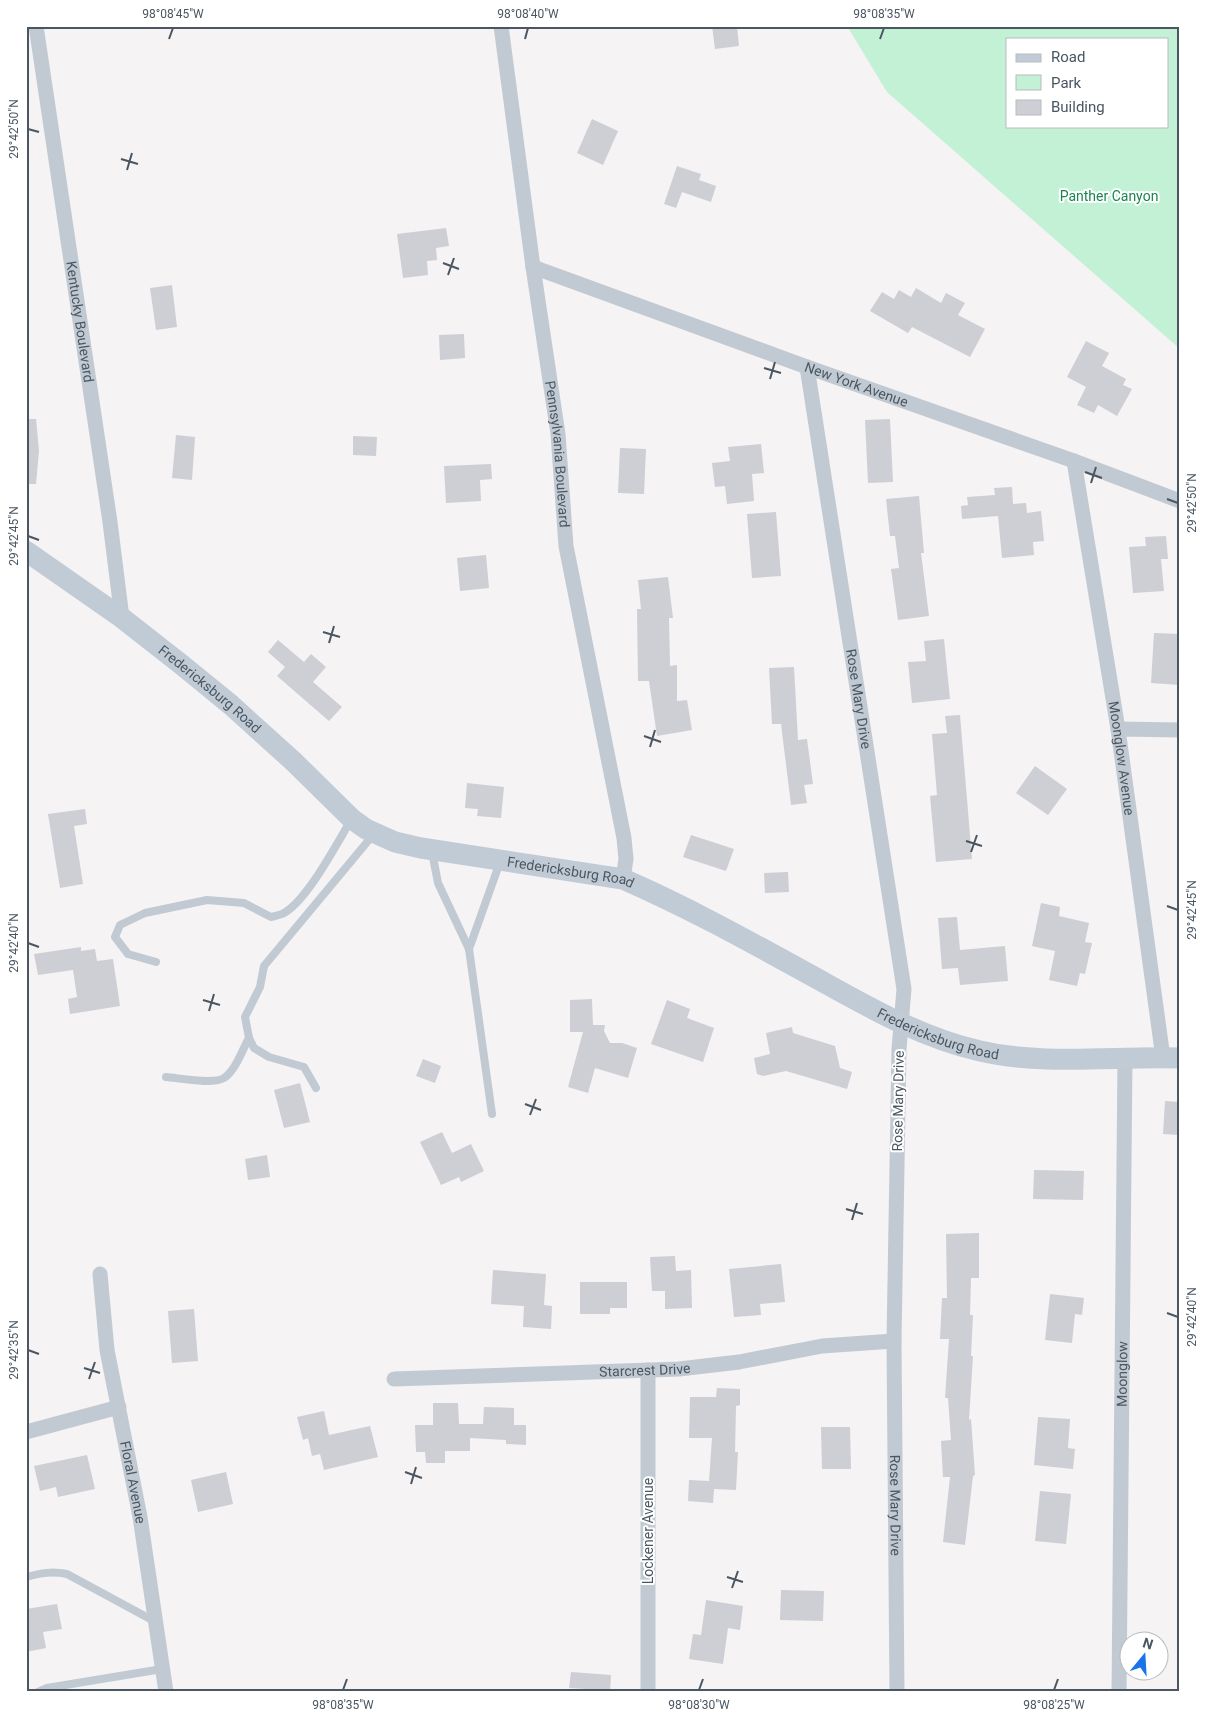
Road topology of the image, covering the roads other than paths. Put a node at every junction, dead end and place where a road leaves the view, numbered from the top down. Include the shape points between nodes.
1 (36, 26) edge
2 (501, 26) edge
3 (533, 267) junction
4 (807, 367) junction
5 (1074, 461) junction
6 (1180, 501) edge
7 (26, 551) edge
8 (122, 618) junction
9 (1118, 729) junction
10 (1180, 730) edge
11 (352, 819) junction
12 (374, 833) junction
13 (432, 850) junction
14 (500, 860) junction
15 (623, 879) junction
16 (468, 949) junction
17 (156, 962) dead end
18 (901, 1022) junction
19 (249, 1038) junction
20 (1125, 1058) junction
21 (1171, 1058) edge
22 (166, 1077) dead end
23 (316, 1088) dead end
24 (492, 1114) dead end
25 (100, 1274) dead end
26 (894, 1341) junction
27 (648, 1370) junction
28 (394, 1379) dead end
29 (119, 1407) junction
30 (26, 1432) edge
31 (26, 1577) edge
32 (156, 1622) junction
33 (162, 1670) junction
34 (38, 1692) edge
35 (166, 1692) edge
36 (648, 1692) edge
37 (898, 1692) edge
38 (1119, 1692) edge

1 - 8 street, Kentucky Boulevard
2 - 3 street, Pennsylvania Boulevard
3 - 4 street, New York Avenue
3 - 15 street, Pennsylvania Boulevard via 558,434 566,546 624,838 626,859
4 - 5 street, New York Avenue
4 - 18 street, Rose Mary Drive via 904,989
5 - 6 street, New York Avenue
5 - 9 street, Moonglow Avenue
7 - 8 street, Fredericksburg Road
8 - 11 street, Fredericksburg Road via 231,705
9 - 10 street
9 - 21 street, Moonglow Avenue
11 - 12 street, Fredericksburg Road
11 - 17 lane via 299,901 283,914 271,917 244,903 207,900 144,913 120,925 115,937 128,954
12 - 13 street, Fredericksburg Road via 395,842
12 - 19 lane via 264,966 260,986 245,1017
13 - 14 street, Fredericksburg Road
13 - 16 lane via 438,882
14 - 15 street, Fredericksburg Road
14 - 16 lane
15 - 18 street, Fredericksburg Road via 726,929
16 - 24 lane
18 - 20 street, Fredericksburg Road via 943,1041 981,1051 1078,1060
18 - 26 street, Rose Mary Drive
19 - 22 lane via 232,1069 223,1078 212,1081
19 - 23 lane via 254,1048 269,1057 304,1067
20 - 21 street, Fredericksburg Road
20 - 38 street, Moonglow
25 - 29 street, Floral Avenue via 107,1350
26 - 27 street, Starcrest Drive via 822,1346 739,1362
26 - 37 street, Rose Mary Drive
27 - 28 street, Starcrest Drive
27 - 36 street, Lockener Avenue
29 - 30 street
29 - 32 street, Floral Avenue
31 - 32 lane via 44,1572 67,1574
32 - 33 street, Floral Avenue
33 - 34 lane via 46,1688
33 - 35 street, Floral Avenue

